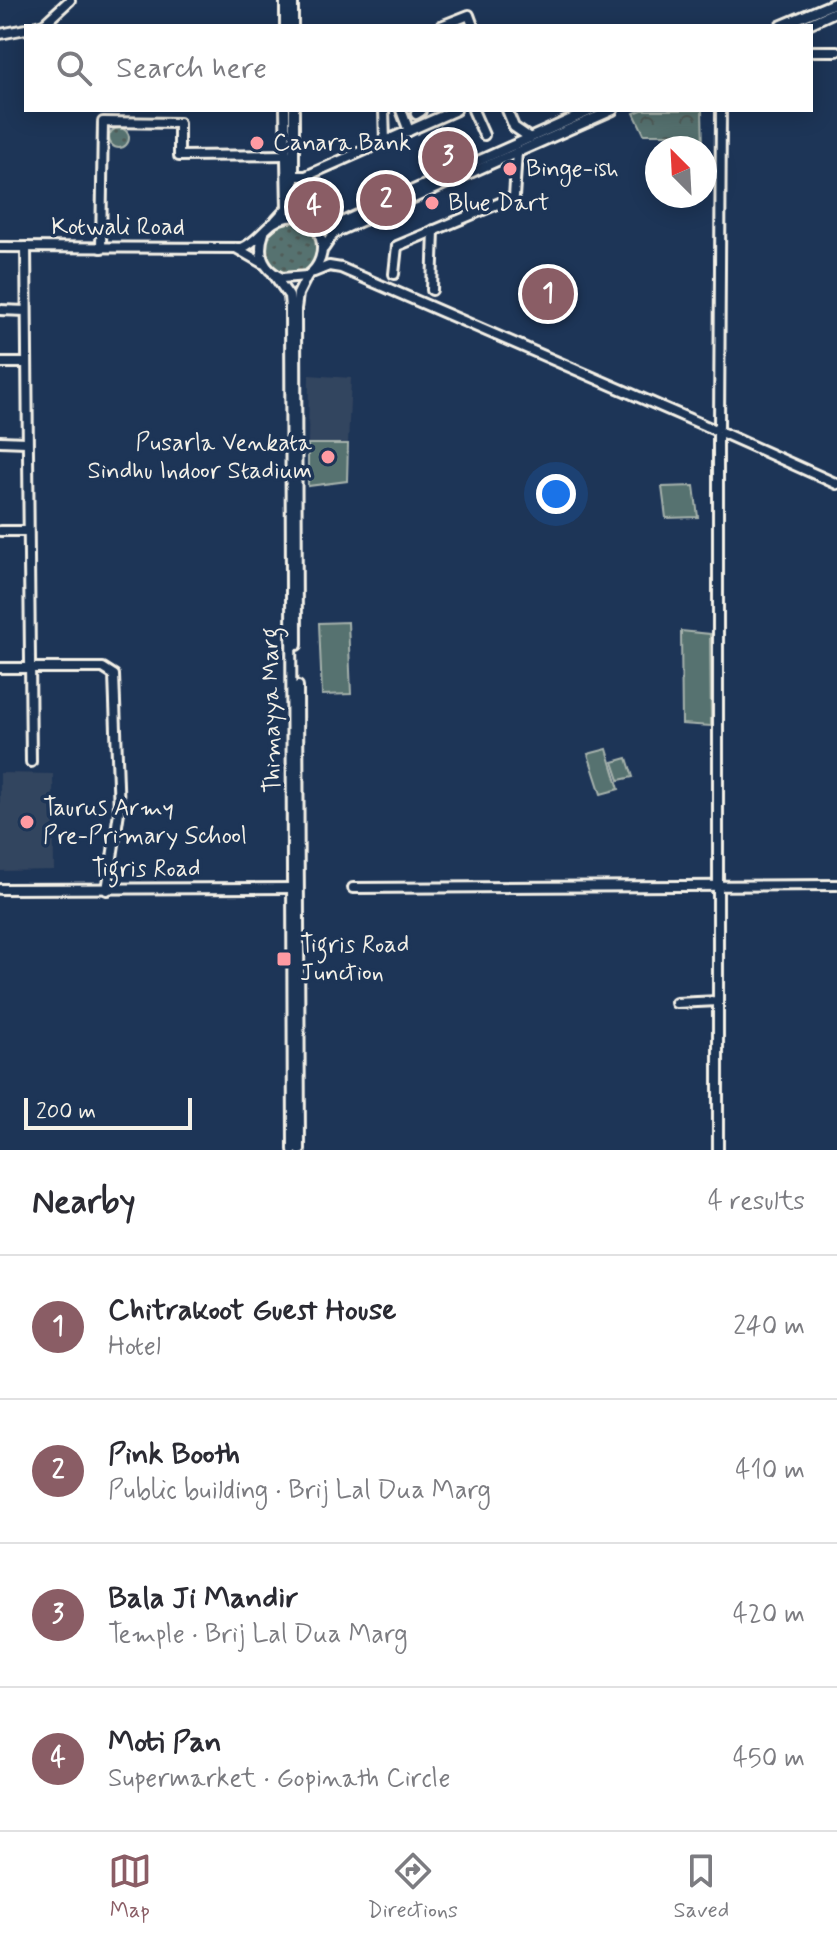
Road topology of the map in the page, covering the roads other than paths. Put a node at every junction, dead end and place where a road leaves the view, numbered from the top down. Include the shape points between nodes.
1 (70, 0) edge
2 (285, 0) edge
3 (293, 0) edge
4 (837, 2) edge
5 (837, 11) edge
6 (458, 23) edge
7 (44, 24) edge
8 (285, 24) edge
9 (293, 24) edge
10 (472, 24) edge
11 (785, 24) edge
12 (808, 24) edge
13 (24, 29) edge
14 (0, 34) edge
15 (813, 51) edge
16 (837, 51) edge
17 (285, 112) edge
18 (294, 112) edge
19 (384, 112) edge
20 (402, 112) edge
21 (452, 112) edge
22 (474, 112) edge
23 (508, 112) edge
24 (588, 112) edge
25 (608, 112) edge
26 (721, 112) edge
27 (409, 131) junction
28 (484, 135) dead end
29 (530, 138) junction
30 (385, 142) junction
31 (517, 152) junction
32 (288, 155) junction
33 (295, 176) junction
34 (294, 216) junction
35 (276, 220) junction
36 (314, 225) junction
37 (333, 230) junction
38 (434, 230) junction
39 (264, 233) junction
40 (0, 247) edge
41 (26, 247) junction
42 (235, 247) junction
43 (101, 248) junction
44 (324, 250) junction
45 (341, 268) junction
46 (271, 272) junction
47 (310, 274) junction
48 (394, 274) dead end
49 (432, 290) dead end
50 (0, 310) edge
51 (26, 311) junction
52 (0, 363) edge
53 (26, 363) junction
54 (719, 431) junction
55 (0, 441) edge
56 (26, 442) junction
57 (837, 484) edge
58 (0, 531) edge
59 (27, 531) junction
60 (293, 599) junction
61 (29, 667) junction
62 (0, 668) edge
63 (31, 762) dead end
64 (837, 885) edge
65 (719, 886) junction
66 (293, 888) junction
67 (353, 888) dead end
68 (0, 889) edge
69 (107, 890) junction
70 (718, 1001) junction
71 (676, 1003) dead end
72 (293, 1150) edge
73 (300, 1150) edge
74 (718, 1150) edge

1 - 7 street
2 - 8 street
3 - 9 street
4 - 11 street
5 - 12 street
6 - 10 street via 469,15
13 - 14 street
15 - 16 street
17 - 32 street
18 - 33 street
19 - 30 street
20 - 27 street
21 - 27 street
22 - 28 street
23 - 29 street via 520,134
24 - 29 street
25 - 31 street
26 - 54 street
27 - 30 street
29 - 37 street
30 - 33 street
31 - 37 street
31 - 38 street via 514,197
32 - 35 street via 287,208
32 - 43 street via 179,156 179,123 103,122
33 - 34 street
34 - 35 street
34 - 36 street
35 - 39 street
36 - 37 street
36 - 44 street
37 - 44 street
38 - 48 street via 397,246
38 - 49 street
39 - 42 street
39 - 46 street via 260,252
40 - 41 street, Kotwali Road
41 - 43 street, Kotwali Road
41 - 51 street
42 - 43 street, Kotwali Road
42 - 46 street
44 - 45 street
44 - 47 street
45 - 47 street via 329,266
45 - 54 street
46 - 47 street via 290,280
46 - 60 street, Thimayya Marg via 289,296 290,308
47 - 60 street, Thimayya Marg via 296,309
50 - 51 street
51 - 53 street
52 - 53 street
53 - 56 street
54 - 57 street
54 - 65 street
55 - 56 street
56 - 59 street
58 - 59 street
59 - 61 street
60 - 66 street, Thimayya Marg
60 - 73 street, Thimayya Marg
61 - 62 street
61 - 63 street
61 - 69 street via 103,668 114,675 119,812
64 - 65 street
65 - 67 street
65 - 70 street
66 - 69 street, Tigris Road
66 - 72 street, Thimayya Marg
68 - 69 street, Tigris Road
70 - 71 street
70 - 74 street

